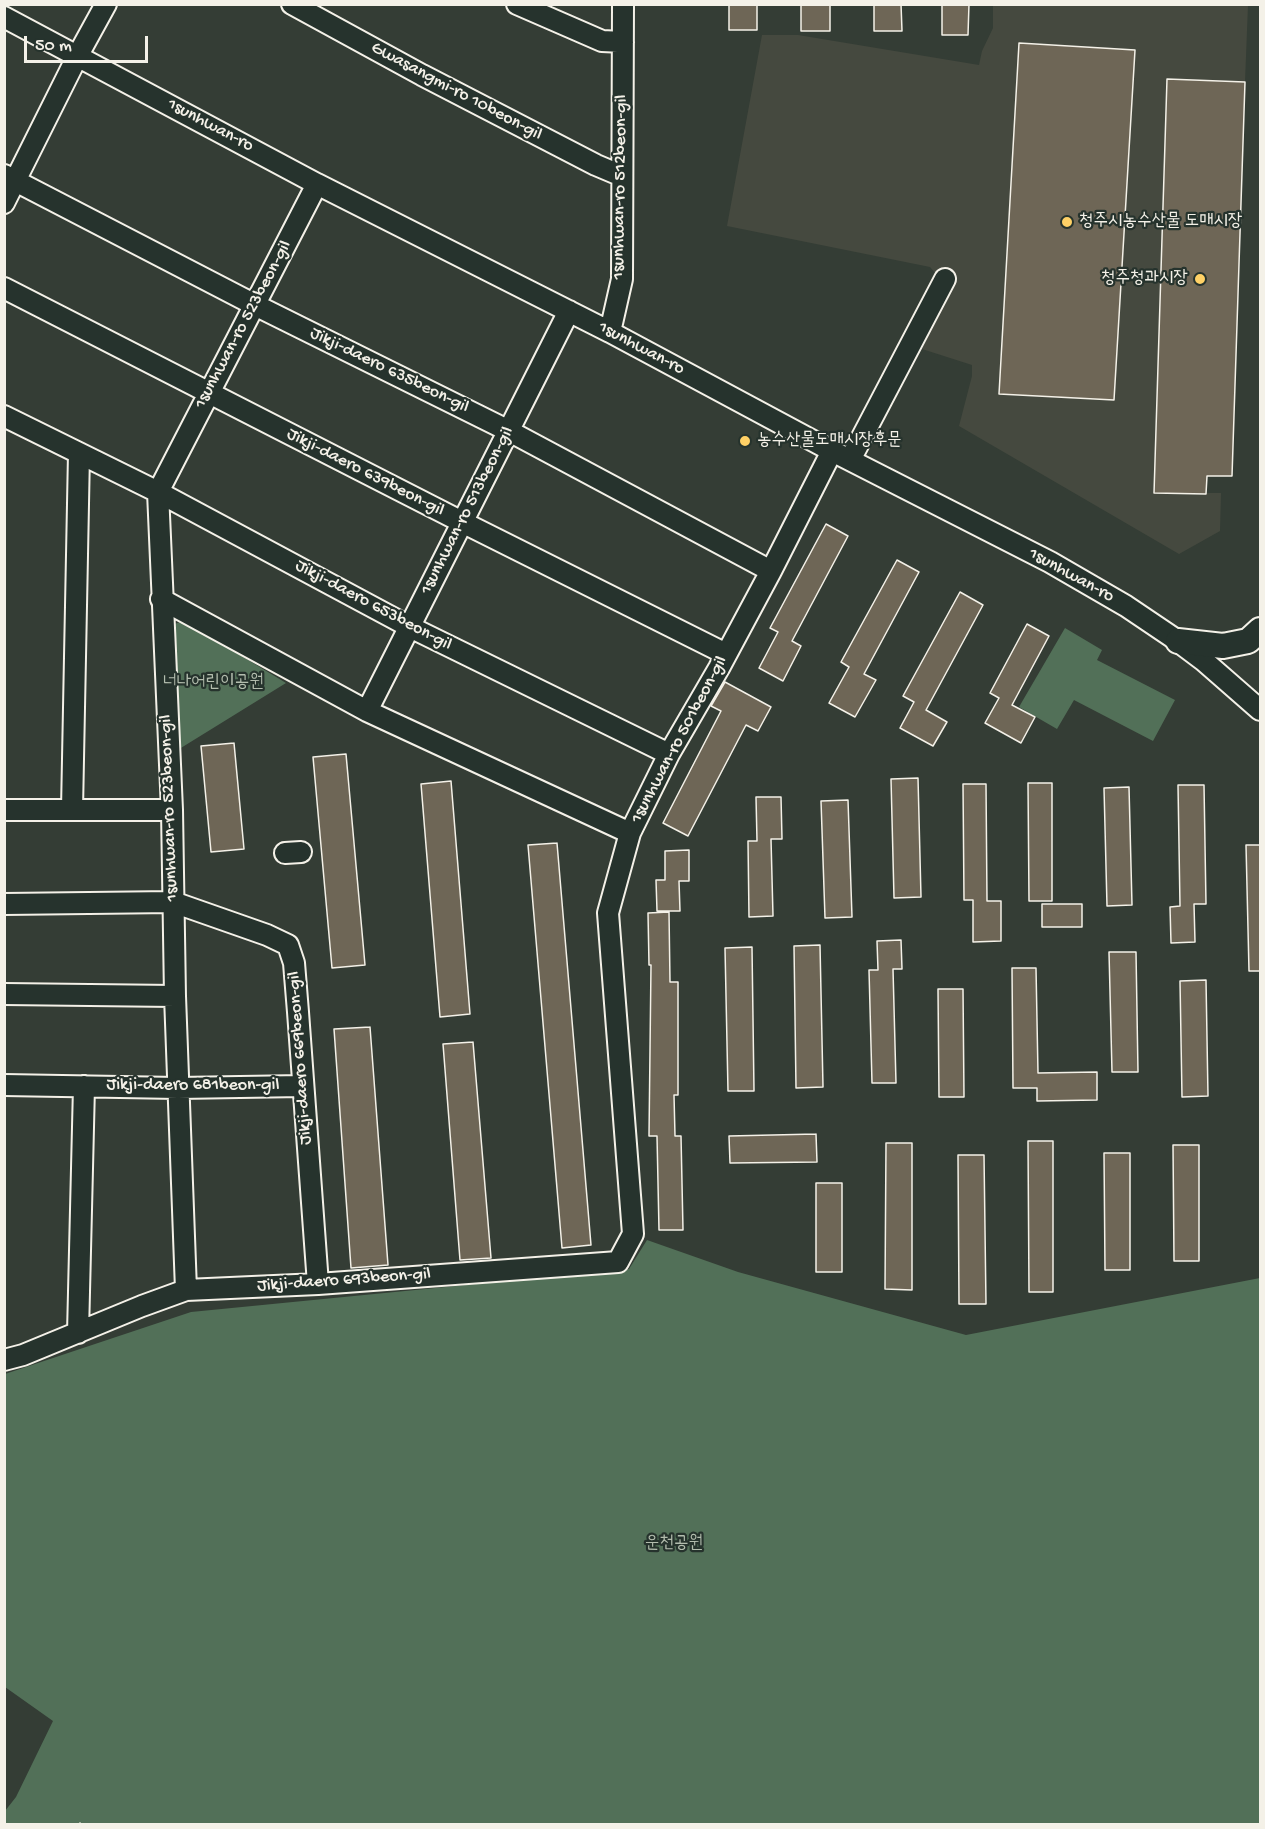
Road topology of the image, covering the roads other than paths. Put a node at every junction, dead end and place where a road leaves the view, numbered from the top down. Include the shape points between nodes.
1 (106, 4) edge
2 (292, 4) edge
3 (517, 4) edge
4 (623, 4) edge
5 (321, 11) edge
6 (4, 17) edge
7 (623, 42) junction
8 (78, 55) junction
9 (622, 176) junction
10 (10, 178) edge
11 (317, 184) junction
12 (4, 203) edge
13 (945, 279) dead end
14 (4, 288) edge
15 (255, 305) junction
16 (569, 311) junction
17 (610, 332) junction
18 (208, 392) junction
19 (4, 416) edge
20 (509, 431) junction
21 (832, 451) junction
22 (78, 453) junction
23 (850, 460) junction
24 (158, 492) junction
25 (462, 522) junction
26 (771, 571) junction
27 (161, 599) junction
28 (410, 627) junction
29 (1260, 630) edge
30 (1178, 641) junction
31 (726, 654) junction
32 (1260, 710) edge
33 (367, 711) junction
34 (669, 754) junction
35 (4, 810) edge
36 (72, 810) junction
37 (172, 810) junction
38 (630, 833) junction
39 (172, 902) junction
40 (4, 904) edge
41 (4, 994) edge
42 (175, 996) junction
43 (4, 1085) edge
44 (84, 1086) junction
45 (302, 1086) junction
46 (178, 1088) junction
47 (618, 1262) joint
48 (318, 1284) junction
49 (186, 1290) junction
50 (78, 1334) junction
51 (4, 1360) edge

1 - 8 street
2 - 5 street, Gwasangmi-ro 10beon-gil
3 - 7 street via 602,41
4 - 7 street, 1sunhwan-ro 512beon-gil
5 - 9 street, Gwasangmi-ro 10beon-gil via 442,85
6 - 8 street, 1sunhwan-ro
7 - 9 street, 1sunhwan-ro 512beon-gil
8 - 10 street
8 - 11 street, 1sunhwan-ro
9 - 17 street, 1sunhwan-ro 512beon-gil via 622,279
10 - 12 street
10 - 15 street, Jikji-daero 635beon-gil
11 - 15 street, 1sunhwan-ro 523beon-gil
11 - 16 street, 1sunhwan-ro
13 - 23 street
14 - 18 street, Jikji-daero 639beon-gil
15 - 18 street, 1sunhwan-ro 523beon-gil
15 - 20 street, Jikji-daero 635beon-gil
16 - 17 street, 1sunhwan-ro
16 - 20 street, 1sunhwan-ro 513beon-gil
17 - 21 street, 1sunhwan-ro
18 - 24 street, 1sunhwan-ro 523beon-gil
18 - 25 street, Jikji-daero 639beon-gil
19 - 22 street, Jikji-daero 653beon-gil
20 - 25 street, 1sunhwan-ro 513beon-gil
20 - 26 street, Jikji-daero 635beon-gil
21 - 23 street, 1sunhwan-ro
21 - 26 street, 1sunhwan-ro 501beon-gil
22 - 24 street, Jikji-daero 653beon-gil
22 - 36 street
23 - 30 street, 1sunhwan-ro via 1050,562
24 - 27 street, 1sunhwan-ro 523beon-gil
24 - 28 street, Jikji-daero 653beon-gil
25 - 28 street, 1sunhwan-ro 513beon-gil
25 - 31 street, Jikji-daero 639beon-gil
26 - 31 street, 1sunhwan-ro 501beon-gil
27 - 33 street
27 - 37 street, 1sunhwan-ro 523beon-gil
28 - 33 street, 1sunhwan-ro 513beon-gil
28 - 34 street, Jikji-daero 653beon-gil
29 - 30 main road via 1248,641 1223,646
30 - 32 street, 1sunhwan-ro
31 - 34 street, 1sunhwan-ro 501beon-gil
33 - 38 street
34 - 38 street, 1sunhwan-ro 501beon-gil
35 - 36 street
36 - 37 street
37 - 39 street, 1sunhwan-ro 523beon-gil
38 - 47 street, 1sunhwan-ro 501beon-gil via 608,913 633,1234
39 - 40 street, Jikji-daero 669beon-gil
39 - 42 street, 1sunhwan-ro 523beon-gil
39 - 45 street, Jikji-daero 669beon-gil via 288,945 294,963
41 - 42 street
42 - 46 street, 1sunhwan-ro 523beon-gil
43 - 44 street, Jikji-daero 681beon-gil
44 - 46 street, Jikji-daero 681beon-gil
44 - 50 street, Jikji-daero 681beon-gil
45 - 46 street, Jikji-daero 681beon-gil
45 - 48 street, Jikji-daero 669beon-gil
46 - 49 street, 1sunhwan-ro 523beon-gil
47 - 48 street, Jikji-daero 693beon-gil
48 - 49 street, Jikji-daero 693beon-gil
49 - 50 street, Jikji-daero 693beon-gil
50 - 51 street, Jikji-daero 693beon-gil

